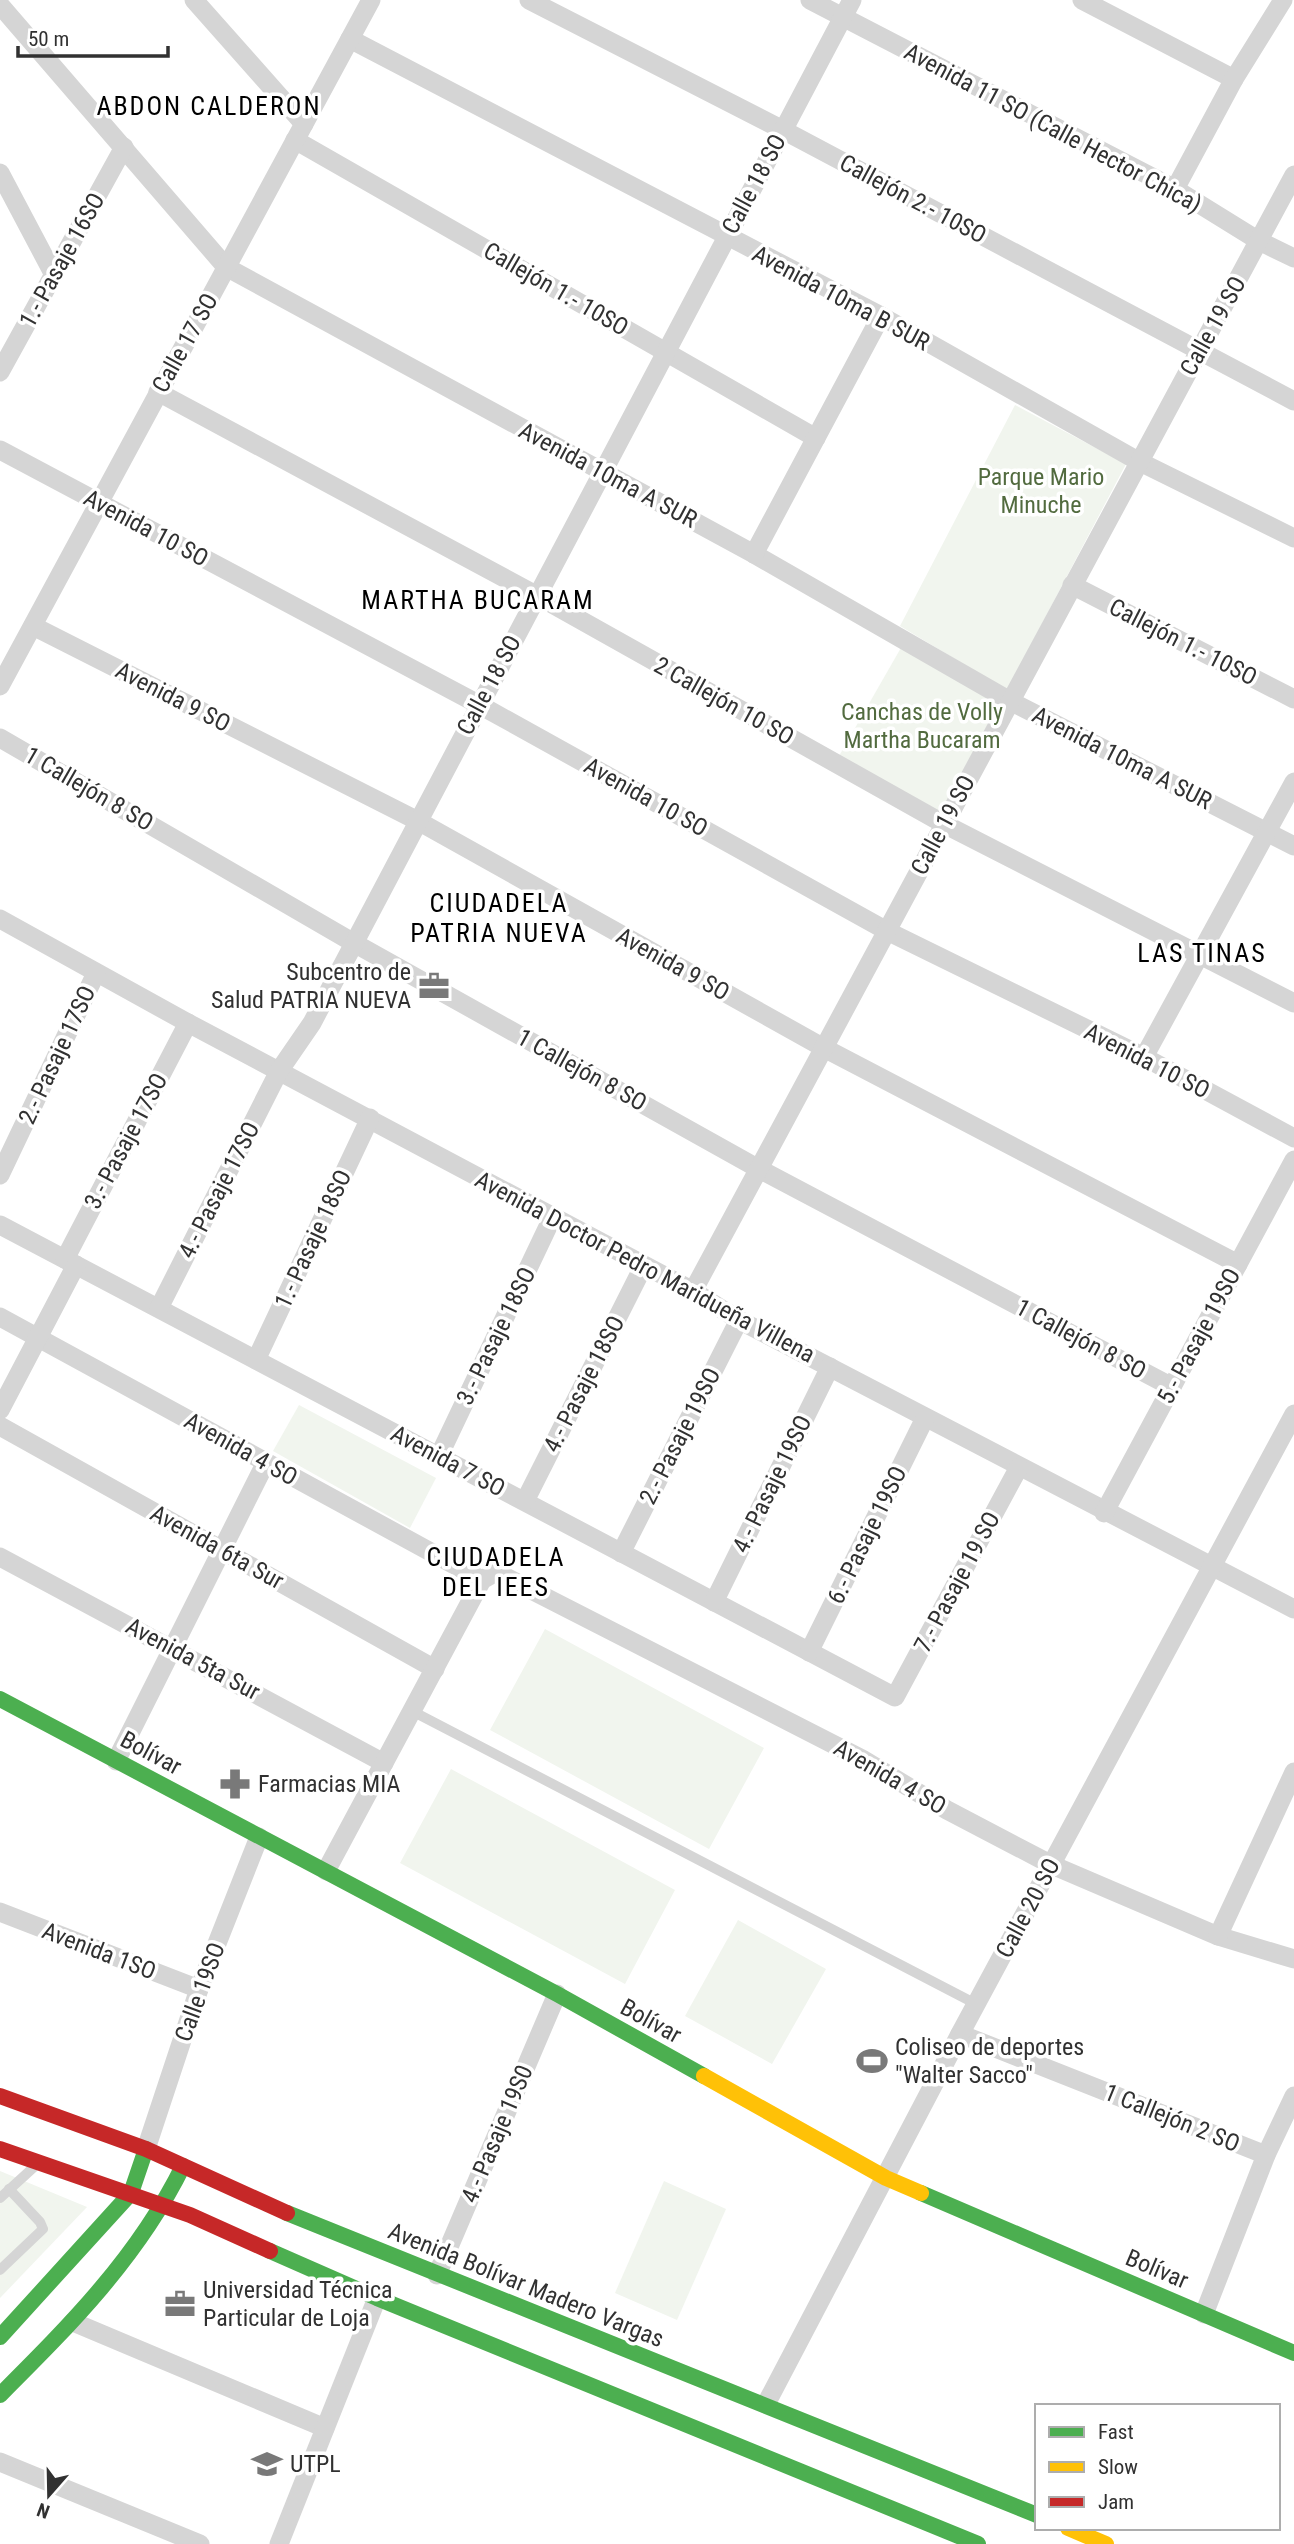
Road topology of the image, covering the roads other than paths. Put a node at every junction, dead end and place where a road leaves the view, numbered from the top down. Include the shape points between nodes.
1 (194, 0) edge
2 (371, 0) edge
3 (529, 0) edge
4 (810, 0) edge
5 (852, 0) edge
6 (1082, 0) edge
7 (1283, 0) edge
8 (0, 5) edge
9 (842, 18) junction
10 (350, 40) junction
11 (1234, 79) junction
12 (783, 130) junction
13 (299, 132) junction
14 (124, 147) junction
15 (0, 173) edge
16 (1294, 175) edge
17 (1175, 189) junction
18 (725, 237) junction
19 (1259, 241) junction
20 (1294, 258) edge
21 (226, 267) junction
22 (54, 275) junction
23 (881, 316) junction
24 (1200, 351) junction
25 (665, 352) junction
26 (0, 372) edge
27 (158, 392) junction
28 (1294, 401) edge
29 (816, 438) junction
30 (0, 450) edge
31 (1138, 461) junction
32 (601, 471) junction
33 (97, 502) junction
34 (1294, 538) edge
35 (754, 554) junction
36 (1072, 585) junction
37 (536, 595) junction
38 (33, 626) junction
39 (0, 686) edge
40 (1294, 699) edge
41 (1010, 701) junction
42 (478, 704) junction
43 (0, 738) edge
44 (1294, 782) edge
45 (418, 821) junction
46 (944, 824) junction
47 (1267, 832) junction
48 (1294, 846) edge
49 (0, 919) edge
50 (887, 930) junction
51 (354, 943) junction
52 (1202, 953) junction
53 (96, 973) junction
54 (1294, 1003) edge
55 (188, 1023) junction
56 (824, 1048) junction
57 (1144, 1058) junction
58 (279, 1071) junction
59 (370, 1118) junction
60 (1294, 1138) edge
61 (1294, 1160) edge
62 (759, 1169) junction
63 (0, 1175) edge
64 (553, 1216) junction
65 (0, 1225) edge
66 (70, 1262) junction
67 (1238, 1264) junction
68 (643, 1267) junction
69 (693, 1291) junction
70 (159, 1308) junction
71 (0, 1317) edge
72 (739, 1320) junction
73 (38, 1338) junction
74 (256, 1360) junction
75 (831, 1367) junction
76 (1172, 1387) junction
77 (0, 1410) edge
78 (1294, 1414) edge
79 (925, 1418) junction
80 (0, 1426) edge
81 (1289, 1437) edge
82 (439, 1456) junction
83 (266, 1462) junction
84 (1018, 1467) junction
85 (524, 1501) junction
86 (1104, 1513) junction
87 (222, 1550) junction
88 (621, 1553) junction
89 (0, 1557) edge
90 (1211, 1566) junction
91 (489, 1576) junction
92 (715, 1602) junction
93 (1294, 1609) edge
94 (172, 1647) junction
95 (809, 1652) junction
96 (435, 1669) junction
97 (895, 1697) joint
98 (0, 1699) edge
99 (412, 1711) junction
100 (116, 1760) junction
101 (384, 1763) junction
102 (1294, 1773) edge
103 (259, 1837) junction
104 (1052, 1865) junction
105 (326, 1871) junction
106 (0, 1912) edge
107 (1218, 1936) junction
108 (1294, 1959) edge
109 (199, 1989) junction
110 (556, 1994) junction
111 (976, 2004) junction
112 (960, 2034) junction
113 (0, 2096) edge
114 (1294, 2096) edge
115 (0, 2149) edge
116 (146, 2149) junction
117 (1266, 2155) junction
118 (37, 2164) junction
119 (183, 2166) junction
120 (886, 2178) junction
121 (9, 2189) junction
122 (131, 2193) junction
123 (0, 2198) edge
124 (165, 2206) junction
125 (0, 2270) edge
126 (437, 2275) junction
127 (377, 2298) junction
128 (1204, 2314) junction
129 (73, 2322) junction
130 (0, 2337) edge
131 (1294, 2353) edge
132 (0, 2395) edge
133 (766, 2404) junction
134 (325, 2428) junction
135 (0, 2462) edge
136 (1035, 2514) edge
137 (931, 2525) junction
138 (1073, 2530) edge
139 (200, 2544) edge
140 (279, 2544) edge
141 (923, 2544) edge
142 (978, 2544) edge
143 (1106, 2544) edge

1 - 13 street, Callejón 1.- 10SO
2 - 10 street, Calle 17 SO
3 - 12 street, Callejón 2.- 10SO
4 - 9 street, Avenida 11 SO (Calle Hector Chica)
5 - 9 street, Calle 18 SO
6 - 11 street
7 - 11 street
8 - 14 street, Avenida 10ma A SUR
9 - 12 street, Calle 18 SO
9 - 17 street, Avenida 11 SO (Calle Hector Chica)
10 - 13 street, Calle 17 SO
10 - 18 street, Avenida 10ma B SUR
11 - 17 street
12 - 18 street, Calle 18 SO
12 - 24 street, Callejón 2.- 10SO
13 - 21 street, Calle 17 SO
13 - 25 street, Callejón 1.- 10SO
14 - 21 street, Avenida 10ma A SUR
14 - 22 street, 1.- Pasaje 16SO
15 - 22 street
16 - 19 street, Calle 19 SO
17 - 19 street, Avenida 11 SO (Calle Hector Chica)
18 - 23 street, Avenida 10ma B SUR
18 - 25 street, Calle 18 SO
19 - 20 street, Avenida 11 SO (Calle Hector Chica)
19 - 24 street, Calle 19 SO
21 - 27 street, Calle 17 SO
21 - 32 street, Avenida 10ma A SUR
22 - 26 street, 1.- Pasaje 16SO
23 - 29 street
23 - 31 street, Avenida 10ma B SUR
24 - 28 street, Callejón 2.- 10SO
24 - 31 street, Calle 19 SO
25 - 29 street, Callejón 1.- 10SO
25 - 32 street, Calle 18 SO
27 - 33 street, Calle 17 SO
27 - 37 street, 2 Callejón 10 SO
29 - 35 street
30 - 33 street, Avenida 10 SO
31 - 34 street, Avenida 10ma B SUR
31 - 36 street, Calle 19 SO
32 - 35 street, Avenida 10ma A SUR
32 - 37 street, Calle 18 SO
33 - 38 street, Calle 17 SO
33 - 42 street, Avenida 10 SO
35 - 41 street, Avenida 10ma A SUR
36 - 40 street, Callejón 1.- 10SO
36 - 41 street, Calle 19 SO
37 - 42 street, Calle 18 SO
37 - 46 street, 2 Callejón 10 SO
38 - 39 street, Calle 17 SO
38 - 45 street, Avenida 9 SO
41 - 46 street, Calle 19 SO
41 - 47 street, Avenida 10ma A SUR
42 - 45 street, Calle 18 SO
42 - 50 street, Avenida 10 SO
43 - 51 street, 1 Callejón 8 SO
44 - 47 street
45 - 51 street, Calle 18 SO
45 - 56 street, Avenida 9 SO
46 - 50 street, Calle 19 SO
46 - 52 street, 2 Callejón 10 SO
47 - 48 street, Avenida 10ma A SUR
47 - 52 street
49 - 53 street, Avenida Doctor Pedro Maridueña Villena
50 - 56 street, Calle 19 SO
50 - 57 street, Avenida 10 SO
51 - 58 street, Calle 18 SO via 313,1023
51 - 62 street, 1 Callejón 8 SO
52 - 54 street, 2 Callejón 10 SO
52 - 57 street
53 - 55 street, Avenida Doctor Pedro Maridueña Villena
53 - 63 street, 2.- Pasaje 17SO
55 - 58 street, Avenida Doctor Pedro Maridueña Villena
55 - 66 street, 3.- Pasaje 17SO
56 - 62 street, Calle 19 SO
56 - 67 street, Avenida 9 SO
57 - 60 street, Avenida 10 SO
58 - 59 street, Avenida Doctor Pedro Maridueña Villena
58 - 70 street, 4.- Pasaje 17SO
59 - 64 street, Avenida Doctor Pedro Maridueña Villena
59 - 74 street, 1.- Pasaje 18SO
61 - 67 street, 5.- Pasaje 19SO
62 - 69 street, Calle 19 SO
62 - 76 street, 1 Callejón 8 SO
64 - 68 street, Avenida Doctor Pedro Maridueña Villena
64 - 82 street, 3.- Pasaje 18SO
65 - 66 street, Avenida 7 SO
66 - 70 street, Avenida 7 SO
66 - 73 street, 3.- Pasaje 17SO
67 - 76 street, 5.- Pasaje 19SO
68 - 69 street, Avenida Doctor Pedro Maridueña Villena
68 - 85 street, 4.- Pasaje 18SO
69 - 72 street, Avenida Doctor Pedro Maridueña Villena
70 - 74 street, Avenida 7 SO
71 - 73 street, Avenida 4 SO
72 - 75 street, Avenida Doctor Pedro Maridueña Villena
72 - 88 street, 2.- Pasaje 19SO
73 - 77 street, 3.- Pasaje 17SO
73 - 83 street, Avenida 4 SO
74 - 82 street, Avenida 7 SO
75 - 79 street, Avenida Doctor Pedro Maridueña Villena
75 - 92 street, 4.- Pasaje 19SO
76 - 86 street, 5.- Pasaje 19SO
78 - 81 street, Calle 20 SO
79 - 84 street, Avenida Doctor Pedro Maridueña Villena
79 - 95 street, 6.- Pasaje 19SO
80 - 87 street, Avenida 6ta Sur
81 - 90 street, Calle 20 SO
82 - 85 street, Avenida 7 SO
83 - 87 street
83 - 91 street, Avenida 4 SO
84 - 86 street, Avenida Doctor Pedro Maridueña Villena
84 - 97 street, 7.- Pasaje 19 SO
85 - 88 street, Avenida 7 SO
86 - 90 street, Avenida Doctor Pedro Maridueña Villena
87 - 94 street
87 - 96 street, Avenida 6ta Sur
88 - 92 street, Avenida 7 SO
89 - 94 street, Avenida 5ta Sur
90 - 93 street, Avenida Doctor Pedro Maridueña Villena
90 - 104 street, Calle 20 SO
91 - 96 street
91 - 104 street, Avenida 4 SO via 862,1759
92 - 95 street, Avenida 7 SO
94 - 100 street
94 - 101 street, Avenida 5ta Sur
95 - 97 street, Avenida 7 SO
96 - 99 street
98 - 100 main road, Bolívar
99 - 101 street
99 - 111 lane
100 - 103 main road, Bolívar
101 - 105 street
102 - 107 street
103 - 105 main road, Bolívar
103 - 109 street, Calle 19SO
104 - 107 street, Avenida 4 SO
104 - 111 street, Calle 20 SO
105 - 110 main road, Bolívar
106 - 109 street, Avenida 1SO
107 - 108 street, Avenida 4 SO
109 - 116 street, Calle 19SO
110 - 120 main road, Bolívar
110 - 126 street, 4.- Pasaje 19S0
111 - 112 street, Calle 20 SO
112 - 117 street, 1 Callejón 2 SO
112 - 120 street, Calle 20 SO
113 - 116 main road, Avenida Bolívar Madero Vargas
114 - 117 street
115 - 118 main road
116 - 119 main road, Avenida Bolívar Madero Vargas
116 - 122 main road
117 - 128 street
118 - 121 lane
118 - 122 main road
119 - 124 main road
119 - 126 main road, Avenida Bolívar Madero Vargas
120 - 128 main road, Bolívar
120 - 133 street, Calle 20 SO
121 - 123 lane
121 - 125 lane via 43,2229
122 - 124 main road
122 - 130 main road via 10,2320
124 - 127 main road
124 - 129 main road via 107,2288
126 - 133 main road, Avenida Bolívar Madero Vargas
127 - 134 street
127 - 137 main road
128 - 131 main road, Bolívar
129 - 132 main road
129 - 134 street
133 - 136 main road, Avenida Bolívar Madero Vargas
134 - 140 street
135 - 139 street
137 - 141 street
137 - 142 main road
138 - 143 main road

